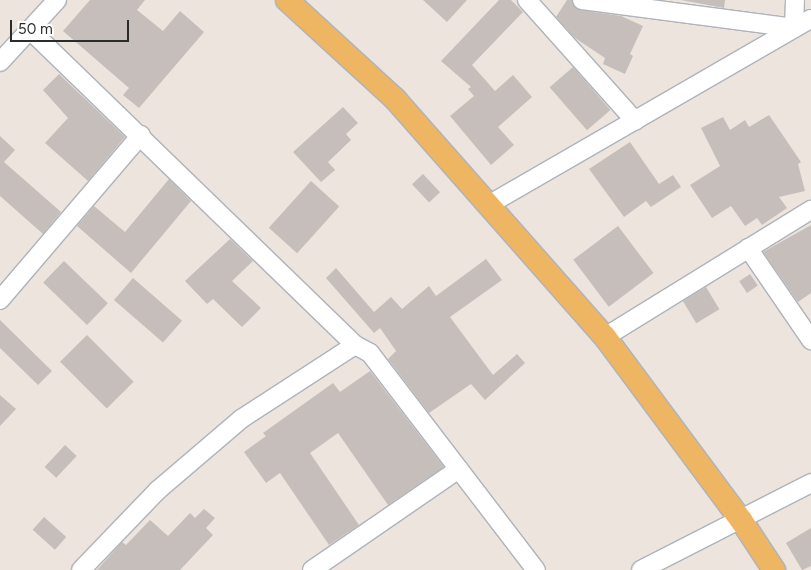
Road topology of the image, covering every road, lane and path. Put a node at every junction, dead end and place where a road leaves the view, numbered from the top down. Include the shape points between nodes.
1 (56, 0) edge
2 (287, 0) edge
3 (527, 0) edge
4 (582, 0) edge
5 (794, 0) edge
6 (811, 19) edge
7 (794, 28) junction
8 (30, 30) junction
9 (0, 62) edge
10 (635, 121) junction
11 (142, 136) junction
12 (490, 204) junction
13 (811, 210) edge
14 (748, 248) junction
15 (0, 300) edge
16 (605, 337) junction
17 (811, 340) edge
18 (355, 346) junction
19 (459, 470) junction
20 (811, 483) edge
21 (741, 520) junction
22 (81, 570) edge
23 (312, 570) edge
24 (536, 570) edge
25 (642, 570) edge
26 (774, 570) edge

1 - 8 street
2 - 12 main road via 396,99
3 - 10 street
4 - 7 street
5 - 7 street
6 - 7 street
7 - 10 street
8 - 9 street
8 - 11 street
10 - 12 street
11 - 15 street
11 - 18 street
12 - 16 main road
13 - 14 street
14 - 16 street
14 - 17 street
16 - 21 main road
18 - 19 street via 370,353
18 - 22 street via 241,419 158,490
19 - 23 street
19 - 24 street
20 - 21 street
21 - 25 street
21 - 26 main road

